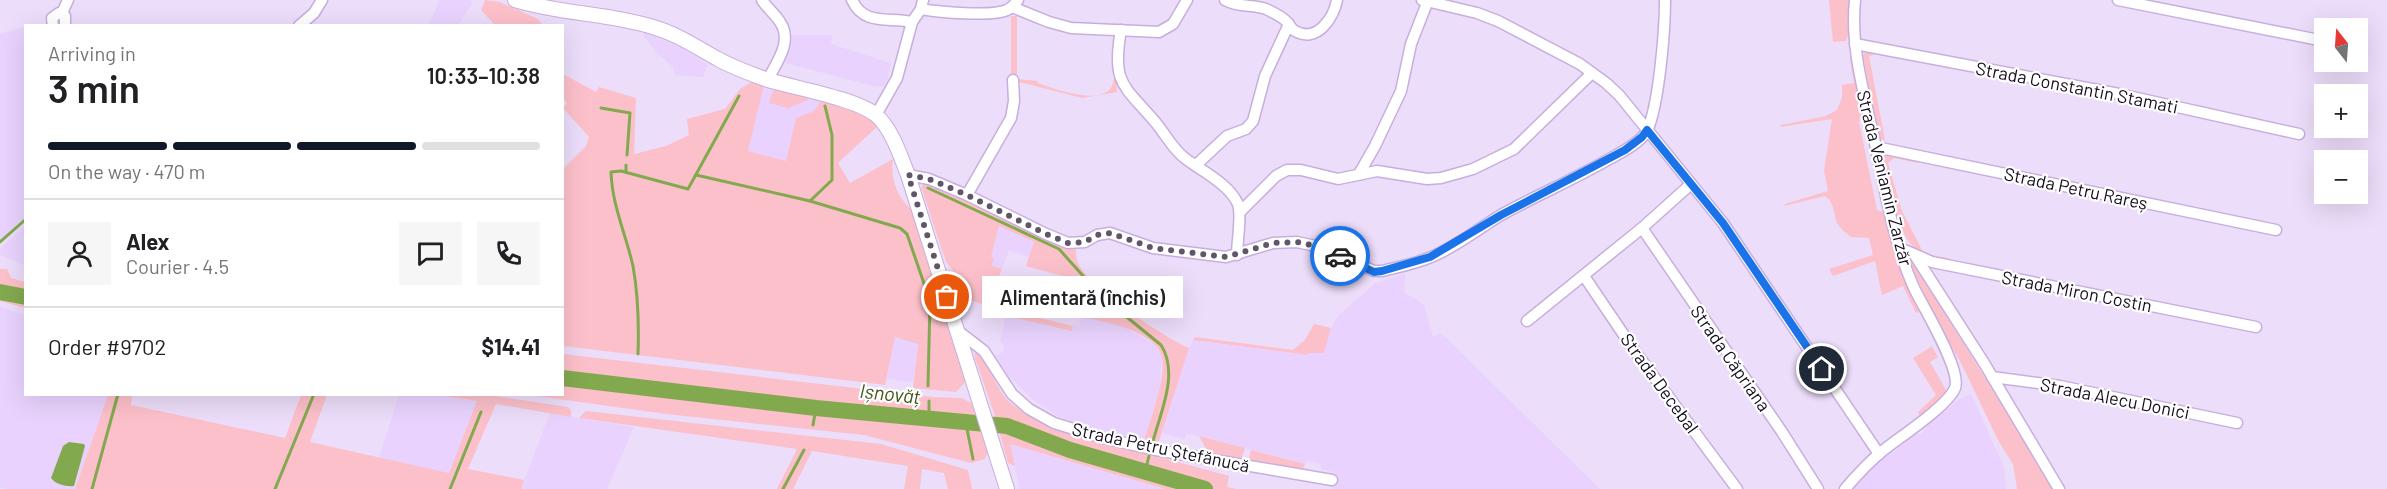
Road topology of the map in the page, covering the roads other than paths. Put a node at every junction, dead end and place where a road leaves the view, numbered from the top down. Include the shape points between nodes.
1 (68, 0) edge
2 (322, 0) edge
3 (515, 0) edge
4 (762, 0) edge
5 (852, 0) edge
6 (1187, 0) edge
7 (1225, 0) edge
8 (1338, 0) edge
9 (1665, 0) edge
10 (1855, 0) edge
11 (2118, 0) edge
12 (1424, 1) edge
13 (1015, 3) edge
14 (922, 4) edge
15 (62, 13) junction
16 (912, 22) junction
17 (52, 24) edge
18 (65, 24) edge
19 (301, 24) edge
20 (1289, 24) junction
21 (1121, 30) junction
22 (2314, 39) edge
23 (1855, 44) junction
24 (1592, 73) junction
25 (768, 80) junction
26 (1013, 80) dead end
27 (876, 115) junction
28 (1647, 130) junction
29 (2299, 134) dead end
30 (1876, 147) junction
31 (1196, 165) junction
32 (1359, 174) junction
33 (908, 175) junction
34 (1691, 184) junction
35 (967, 195) junction
36 (1240, 212) junction
37 (1642, 228) junction
38 (2276, 230) dead end
39 (1900, 248) junction
40 (1238, 255) junction
41 (1916, 257) junction
42 (1584, 276) junction
43 (1527, 321) dead end
44 (2256, 327) dead end
45 (958, 331) junction
46 (1992, 377) junction
47 (2237, 423) dead end
48 (1879, 454) junction
49 (1332, 480) dead end
50 (1007, 489) edge
51 (1737, 489) edge
52 (1818, 489) edge
53 (1845, 489) edge
54 (2059, 489) edge

1 - 15 street
2 - 19 street
3 - 25 main road via 562,12 652,26
4 - 25 street via 779,20 786,36
5 - 16 street via 862,15 871,19
6 - 21 street via 1173,24 1163,31
7 - 20 street via 1267,9
8 - 20 street via 1332,17 1320,29 1300,33
9 - 28 street via 1660,59
10 - 23 street, Strada Veniamin Zarzăr
11 - 22 street
12 - 24 street via 1492,18
12 - 32 street via 1401,91
13 - 14 street via 1004,11 980,13
13 - 21 street via 1058,25
14 - 16 street
15 - 17 street via 53,16
15 - 18 street
16 - 27 street via 901,67
20 - 31 street via 1265,76 1253,121 1246,129 1227,136
21 - 31 street via 1119,72 1124,88 1177,151
23 - 29 street, Strada Constantin Stamati via 2119,94
23 - 30 street, Strada Veniamin Zarzăr
24 - 28 street via 1619,95
24 - 32 street via 1514,149 1480,166 1434,179 1377,171
25 - 27 main road via 848,101
26 - 35 street via 1011,117
27 - 33 main road via 892,138
28 - 34 street
28 - 40 street via 1606,161 1501,215 1436,255 1420,260 1374,272 1320,247 1297,242 1273,243
30 - 38 street, Strada Petru Rareș
30 - 39 street, Strada Veniamin Zarzăr
31 - 36 street via 1232,196
32 - 36 street via 1338,179 1287,170 1275,176
33 - 35 street
33 - 45 main road
34 - 37 street
34 - 48 street via 1730,233
35 - 40 street via 1068,243 1110,233 1163,249 1214,257
36 - 40 street
37 - 42 street
37 - 52 street, Strada Căpriana
39 - 41 street, Strada Miron Costin
39 - 48 street, Strada Veniamin Zarzăr via 1914,288 1954,371 1956,386 1947,399
41 - 44 street, Strada Miron Costin
41 - 46 street
42 - 43 street
42 - 51 street, Strada Decebal
45 - 49 street, Strada Petru Ştefănucă via 984,351 1012,394 1054,423 1156,450
45 - 50 main road
46 - 47 street, Strada Alecu Donici via 2060,386
46 - 54 street
48 - 53 street, Strada Veniamin Zarzăr

